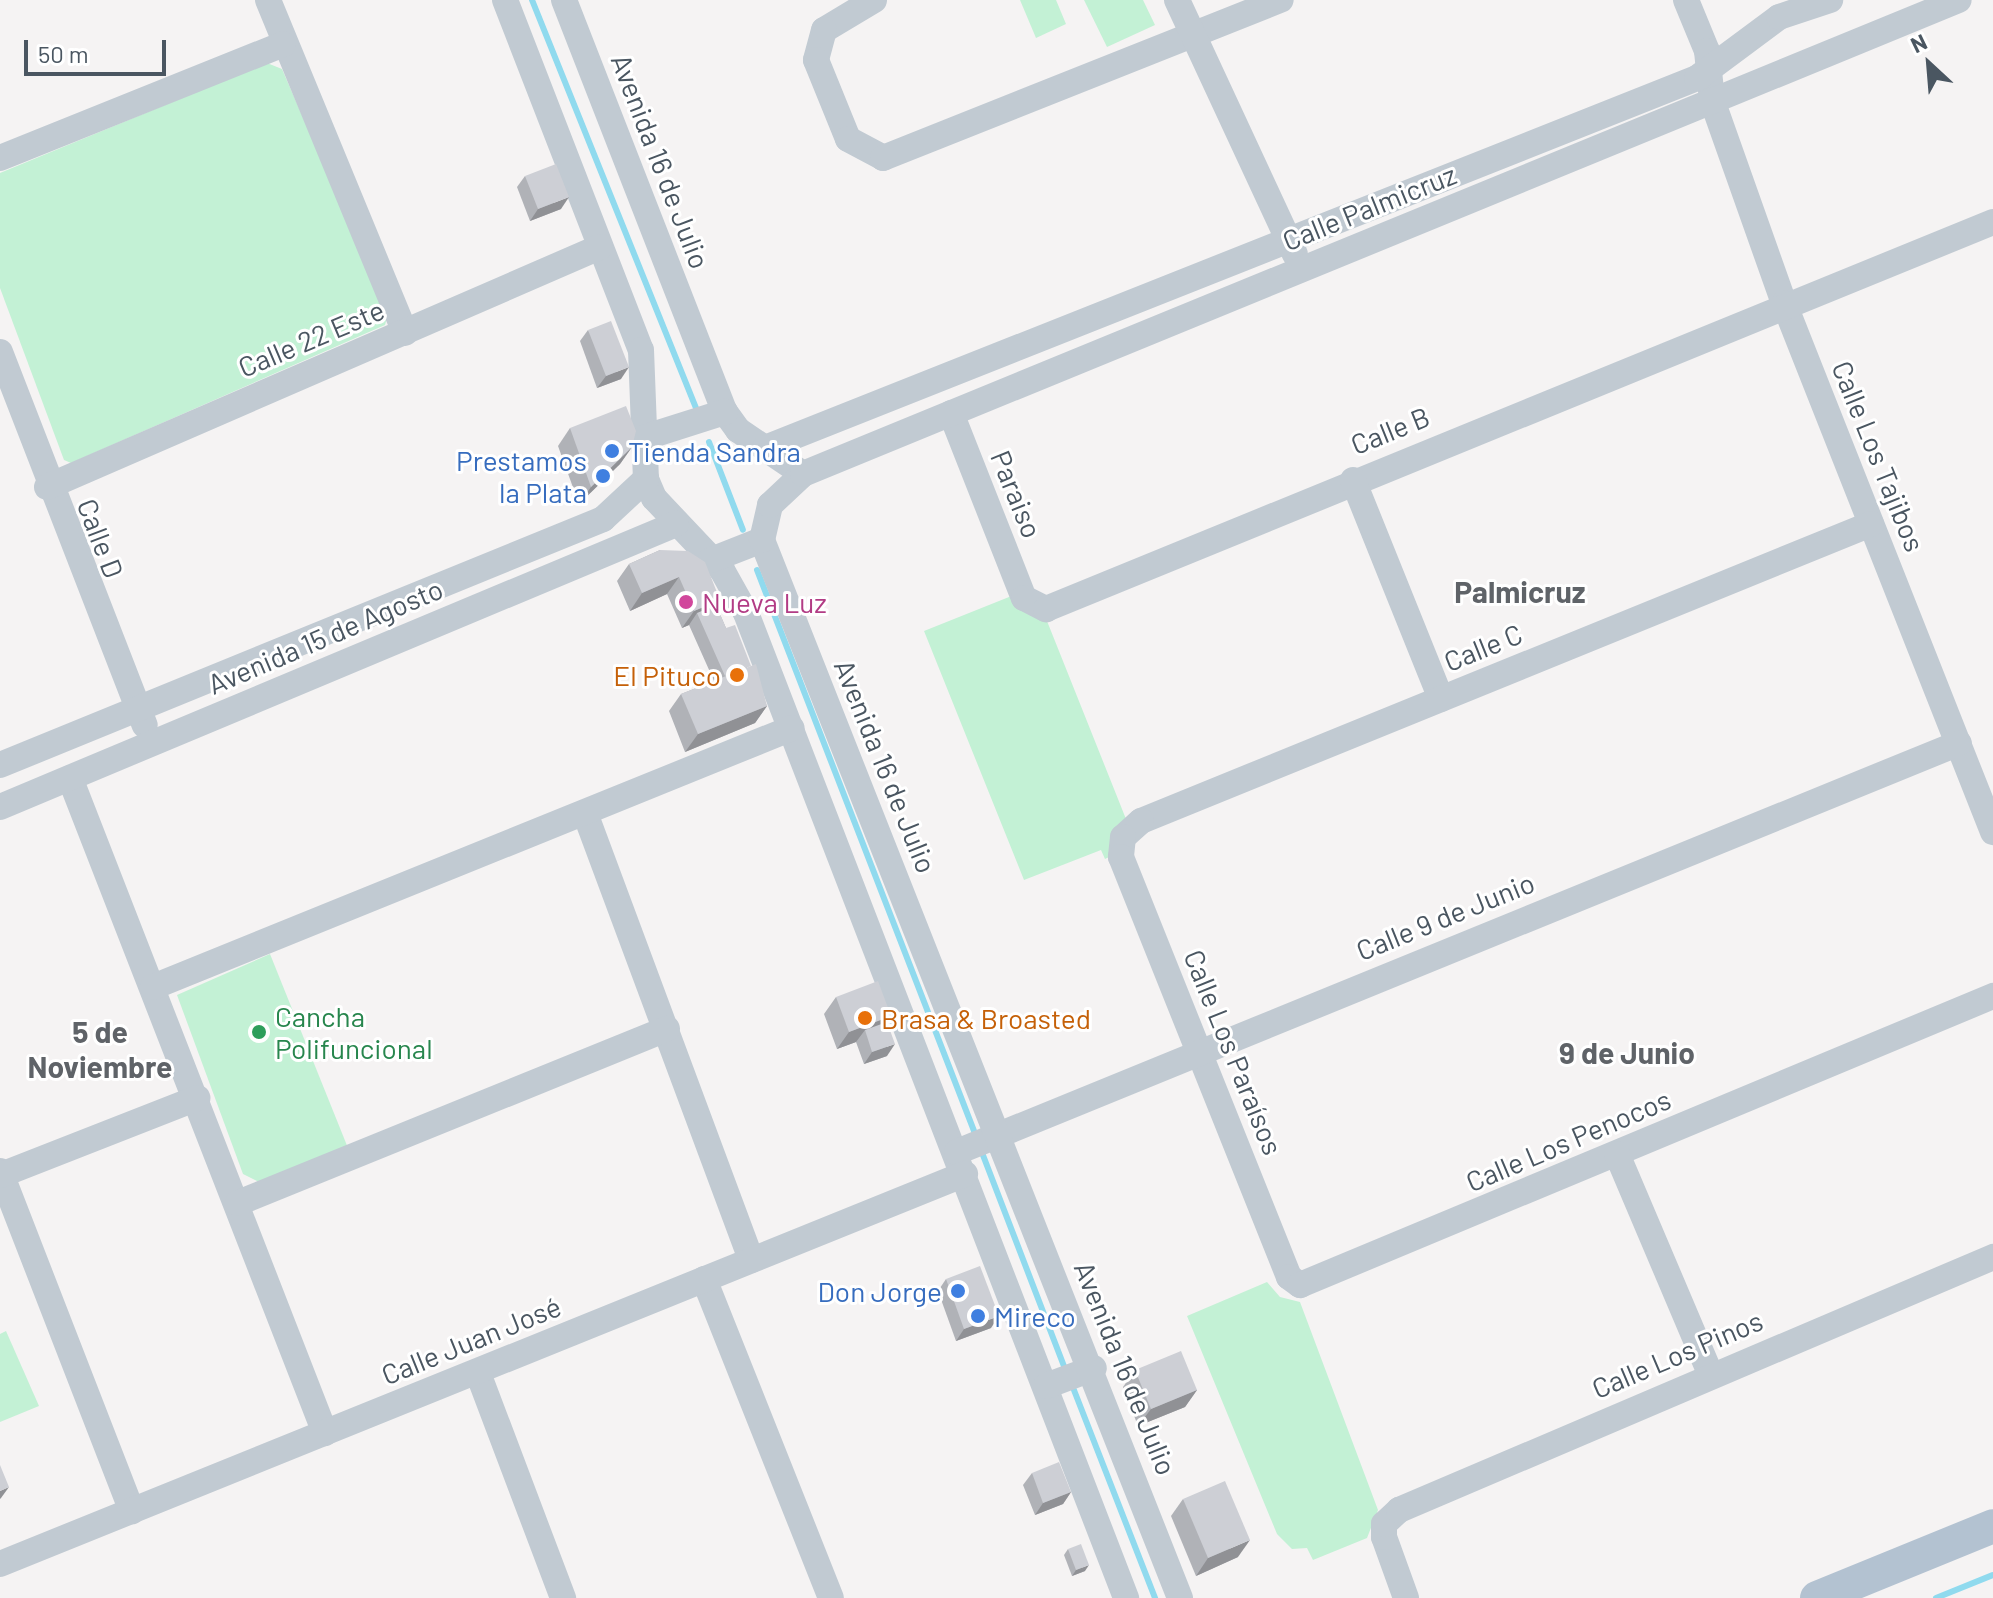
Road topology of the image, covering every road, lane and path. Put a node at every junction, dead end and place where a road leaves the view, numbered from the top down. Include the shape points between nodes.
1 (268, 0) edge
2 (505, 0) edge
3 (564, 0) edge
4 (874, 0) edge
5 (1177, 0) edge
6 (1281, 0) edge
7 (1686, 0) edge
8 (1830, 0) edge
9 (1959, 0) edge
10 (1195, 35) junction
11 (283, 44) junction
12 (1710, 67) junction
13 (1712, 100) junction
14 (1, 153) edge
15 (1991, 229) edge
16 (1292, 240) junction
17 (600, 247) junction
18 (1298, 270) junction
19 (1784, 303) junction
20 (405, 333) junction
21 (0, 352) edge
22 (951, 413) junction
23 (718, 414) junction
24 (646, 437) junction
25 (765, 448) junction
26 (803, 474) junction
27 (646, 479) junction
28 (1353, 480) junction
29 (47, 487) junction
30 (676, 524) junction
31 (1871, 524) junction
32 (752, 544) junction
33 (711, 560) junction
34 (1024, 598) joint
35 (1441, 699) junction
36 (137, 713) junction
37 (792, 728) junction
38 (154, 742) junction
39 (1959, 743) junction
40 (0, 765) edge
41 (70, 778) junction
42 (0, 807) edge
43 (585, 813) junction
44 (1993, 832) edge
45 (1123, 837) joint
46 (912, 975) junction
47 (153, 987) junction
48 (1993, 996) edge
49 (667, 1029) junction
50 (1199, 1052) junction
51 (197, 1098) junction
52 (974, 1148) junction
53 (1617, 1154) junction
54 (1, 1173) edge
55 (238, 1203) junction
56 (1993, 1257) edge
57 (751, 1260) junction
58 (704, 1279) junction
59 (1300, 1285) joint
60 (478, 1373) junction
61 (1710, 1373) junction
62 (1069, 1377) junction
63 (325, 1433) junction
64 (132, 1511) junction
65 (1993, 1526) edge
66 (0, 1564) edge
67 (563, 1598) edge
68 (831, 1598) edge
69 (1126, 1598) edge
70 (1180, 1598) edge
71 (1406, 1598) edge
72 (1817, 1598) edge

1 - 11 street
2 - 17 street
3 - 23 street, Avenida 16 de Julio
4 - 10 street via 824,30 816,60 848,139 869,156 883,158
5 - 10 street
6 - 10 street
7 - 12 street, Calle Los Tajibos
8 - 12 street, Calle Palmicruz via 1779,17
9 - 13 street, Calle Palmicruz
10 - 16 street
11 - 14 street
11 - 20 street
12 - 13 street, Calle Los Tajibos
12 - 16 street, Calle Palmicruz
13 - 18 street, Calle Palmicruz
13 - 19 street, Calle Los Tajibos
15 - 19 street, Calle B
16 - 18 street
16 - 25 street, Calle Palmicruz
17 - 20 street, Calle 22 Este
17 - 24 street via 641,350
18 - 22 street, Calle Palmicruz
19 - 28 street, Calle B
19 - 31 street, Calle Los Tajibos
20 - 29 street, Calle 22 Este
21 - 29 street, Calle D
22 - 26 street, Calle Palmicruz
22 - 34 street, Paraiso
23 - 24 street
23 - 25 street, Avenida 16 de Julio
24 - 27 street
25 - 26 street, Avenida 16 de Julio
26 - 32 street via 770,505
27 - 30 street, Avenida 16 de Julio
27 - 36 street, Avenida 15 de Agosto via 603,519
28 - 34 street, Calle B via 1046,609
28 - 35 street
29 - 36 street, Calle D
30 - 33 street, Avenida 16 de Julio
30 - 38 street, Avenida 15 de Agosto
31 - 35 street, Calle C
31 - 39 street, Calle Los Tajibos
32 - 33 street
32 - 46 street, Avenida 16 de Julio
33 - 37 street, Avenida 16 de Julio via 746,613
35 - 45 street, Calle C via 1141,821
36 - 38 street, Calle D
36 - 40 street, Avenida 15 de Agosto
37 - 43 street
37 - 46 street, Avenida 16 de Julio
38 - 41 street, Avenida 15 de Agosto
39 - 44 street, Calle Los Tajibos
39 - 50 street, Calle 9 de Junio
41 - 42 street, Avenida 15 de Agosto
41 - 47 street
43 - 47 street
43 - 49 street
45 - 50 street, Calle Los Paraísos via 1121,857
46 - 52 street, Avenida 16 de Julio
46 - 52 street, Avenida 16 de Julio
47 - 51 street
48 - 53 street, Calle Los Penocos
49 - 55 street
49 - 57 street
50 - 52 street, Calle 9 de Junio
50 - 59 street, Calle Los Paraísos via 1289,1277
51 - 54 street
51 - 55 street
52 - 57 street, Calle Juan José
52 - 62 street, Avenida 16 de Julio
52 - 62 street, Avenida 16 de Julio
53 - 59 street, Calle Los Penocos
53 - 61 street
54 - 64 street
55 - 63 street
56 - 61 street, Calle Los Pinos
57 - 58 street, Calle Juan José
58 - 60 street, Calle Juan José
58 - 68 street
60 - 63 street, Calle Juan José
60 - 67 street
61 - 71 street, Calle Los Pinos via 1390,1517 1384,1537
62 - 69 street, Avenida 16 de Julio
62 - 70 street, Avenida 16 de Julio
63 - 64 street, Calle Juan José
64 - 66 street, Calle Juan José
65 - 72 main road

